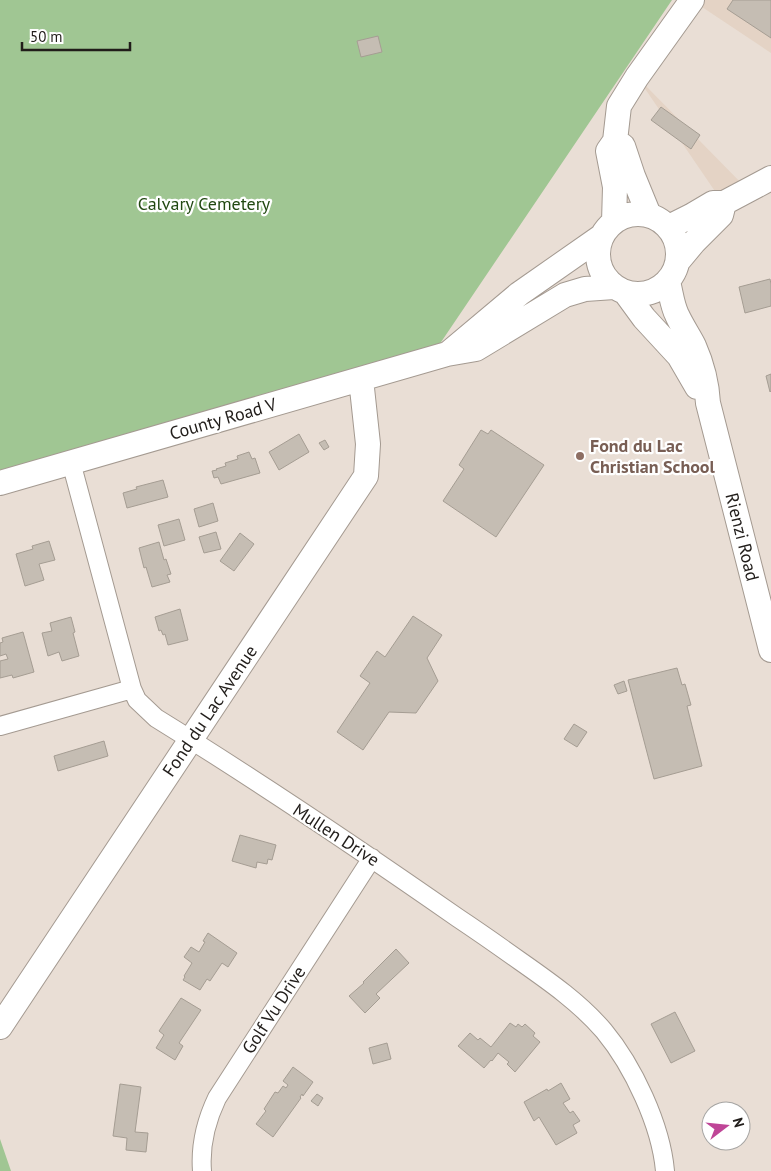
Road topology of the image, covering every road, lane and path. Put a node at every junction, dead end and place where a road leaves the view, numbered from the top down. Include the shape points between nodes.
1 (692, 0) edge
2 (615, 140) junction
3 (771, 178) edge
4 (724, 203) junction
5 (659, 221) junction
6 (608, 229) junction
7 (678, 260) junction
8 (668, 282) junction
9 (620, 290) junction
10 (446, 354) junction
11 (360, 380) junction
12 (708, 403) junction
13 (70, 462) junction
14 (0, 482) edge
15 (771, 650) edge
16 (132, 689) junction
17 (0, 726) edge
18 (191, 740) junction
19 (372, 858) junction
20 (0, 1028) edge
21 (202, 1171) edge
22 (665, 1171) edge

1 - 2 main road via 619,106
2 - 5 main road via 623,146 633,176
2 - 6 main road via 608,151 615,187
3 - 4 main road
4 - 5 main road via 713,203 692,216
4 - 7 main road via 722,216
5 - 6 main road via 638,213 627,215
5 - 7 main road via 675,237 679,248
6 - 9 main road via 598,247 598,258 606,279
6 - 10 main road via 518,294
7 - 8 main road
8 - 9 main road via 648,294 636,295
8 - 12 main road, Rienzi Road via 677,315 702,368
9 - 10 main road via 584,289 566,295 476,349
9 - 12 main road via 679,356
10 - 11 main road, County Road V
11 - 13 main road, County Road V
11 - 18 main road, Fond du Lac Avenue via 368,444 366,476
12 - 15 main road, Rienzi Road
13 - 14 main road, County Road V
13 - 16 street, Mullen Drive
16 - 17 street
16 - 18 street, Mullen Drive via 137,700 156,718
18 - 19 street, Mullen Drive
18 - 20 main road, Fond du Lac Avenue
19 - 21 street, Golf Vu Drive via 217,1098 204,1137
19 - 22 street, Mullen Drive via 547,980 598,1025 617,1047 641,1092 655,1125

